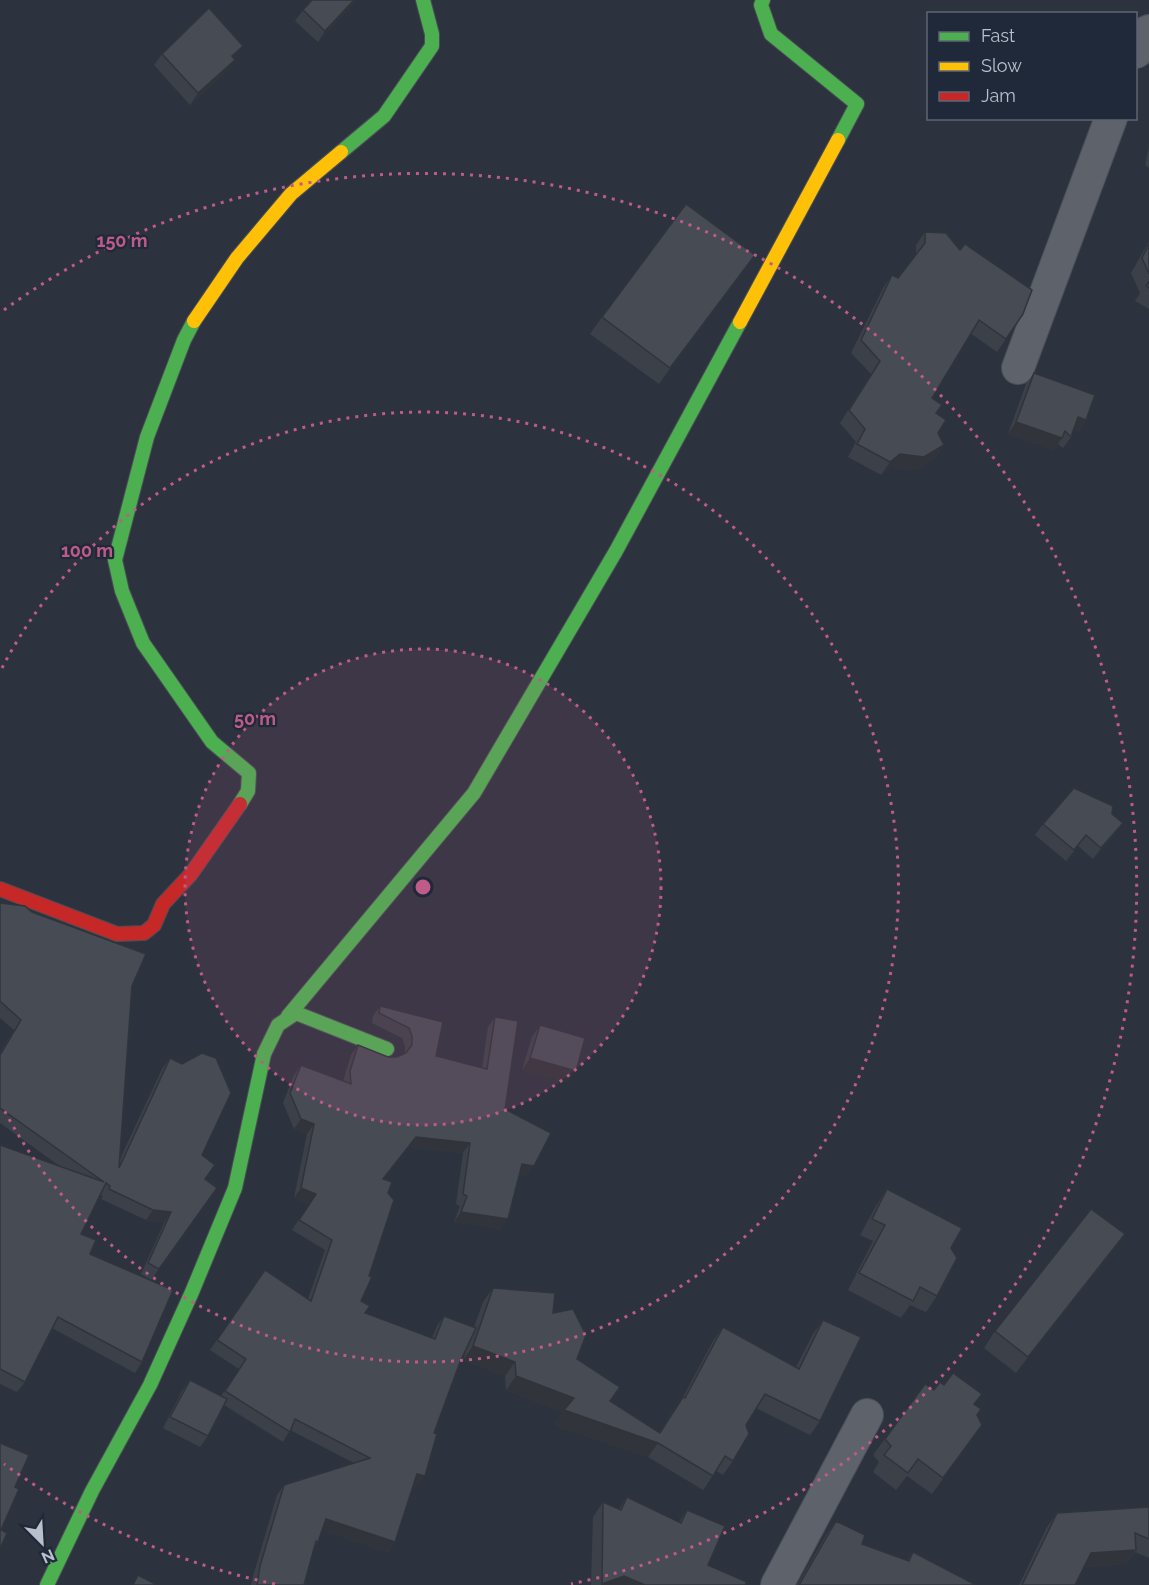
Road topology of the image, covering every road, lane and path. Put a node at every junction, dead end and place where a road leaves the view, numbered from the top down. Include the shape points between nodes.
1 (423, 0) edge
2 (764, 0) edge
3 (1149, 31) edge
4 (1137, 49) edge
5 (1110, 120) edge
6 (1018, 368) dead end
7 (0, 889) edge
8 (288, 1016) junction
9 (387, 1049) dead end
10 (867, 1415) dead end
11 (47, 1585) edge
12 (777, 1585) edge

1 - 7 street via 432,46 384,116 291,194 237,258 184,340 147,437 115,560 122,591 143,643 212,742 249,773 248,791 190,874 163,904 154,925 144,933 117,934
2 - 8 street via 761,6 771,34 857,104 616,551 474,793
3 - 4 street via 1143,34
5 - 6 street
8 - 9 street via 296,1013
8 - 11 street via 264,1054 235,1188 192,1292 150,1385 92,1491
10 - 12 street

